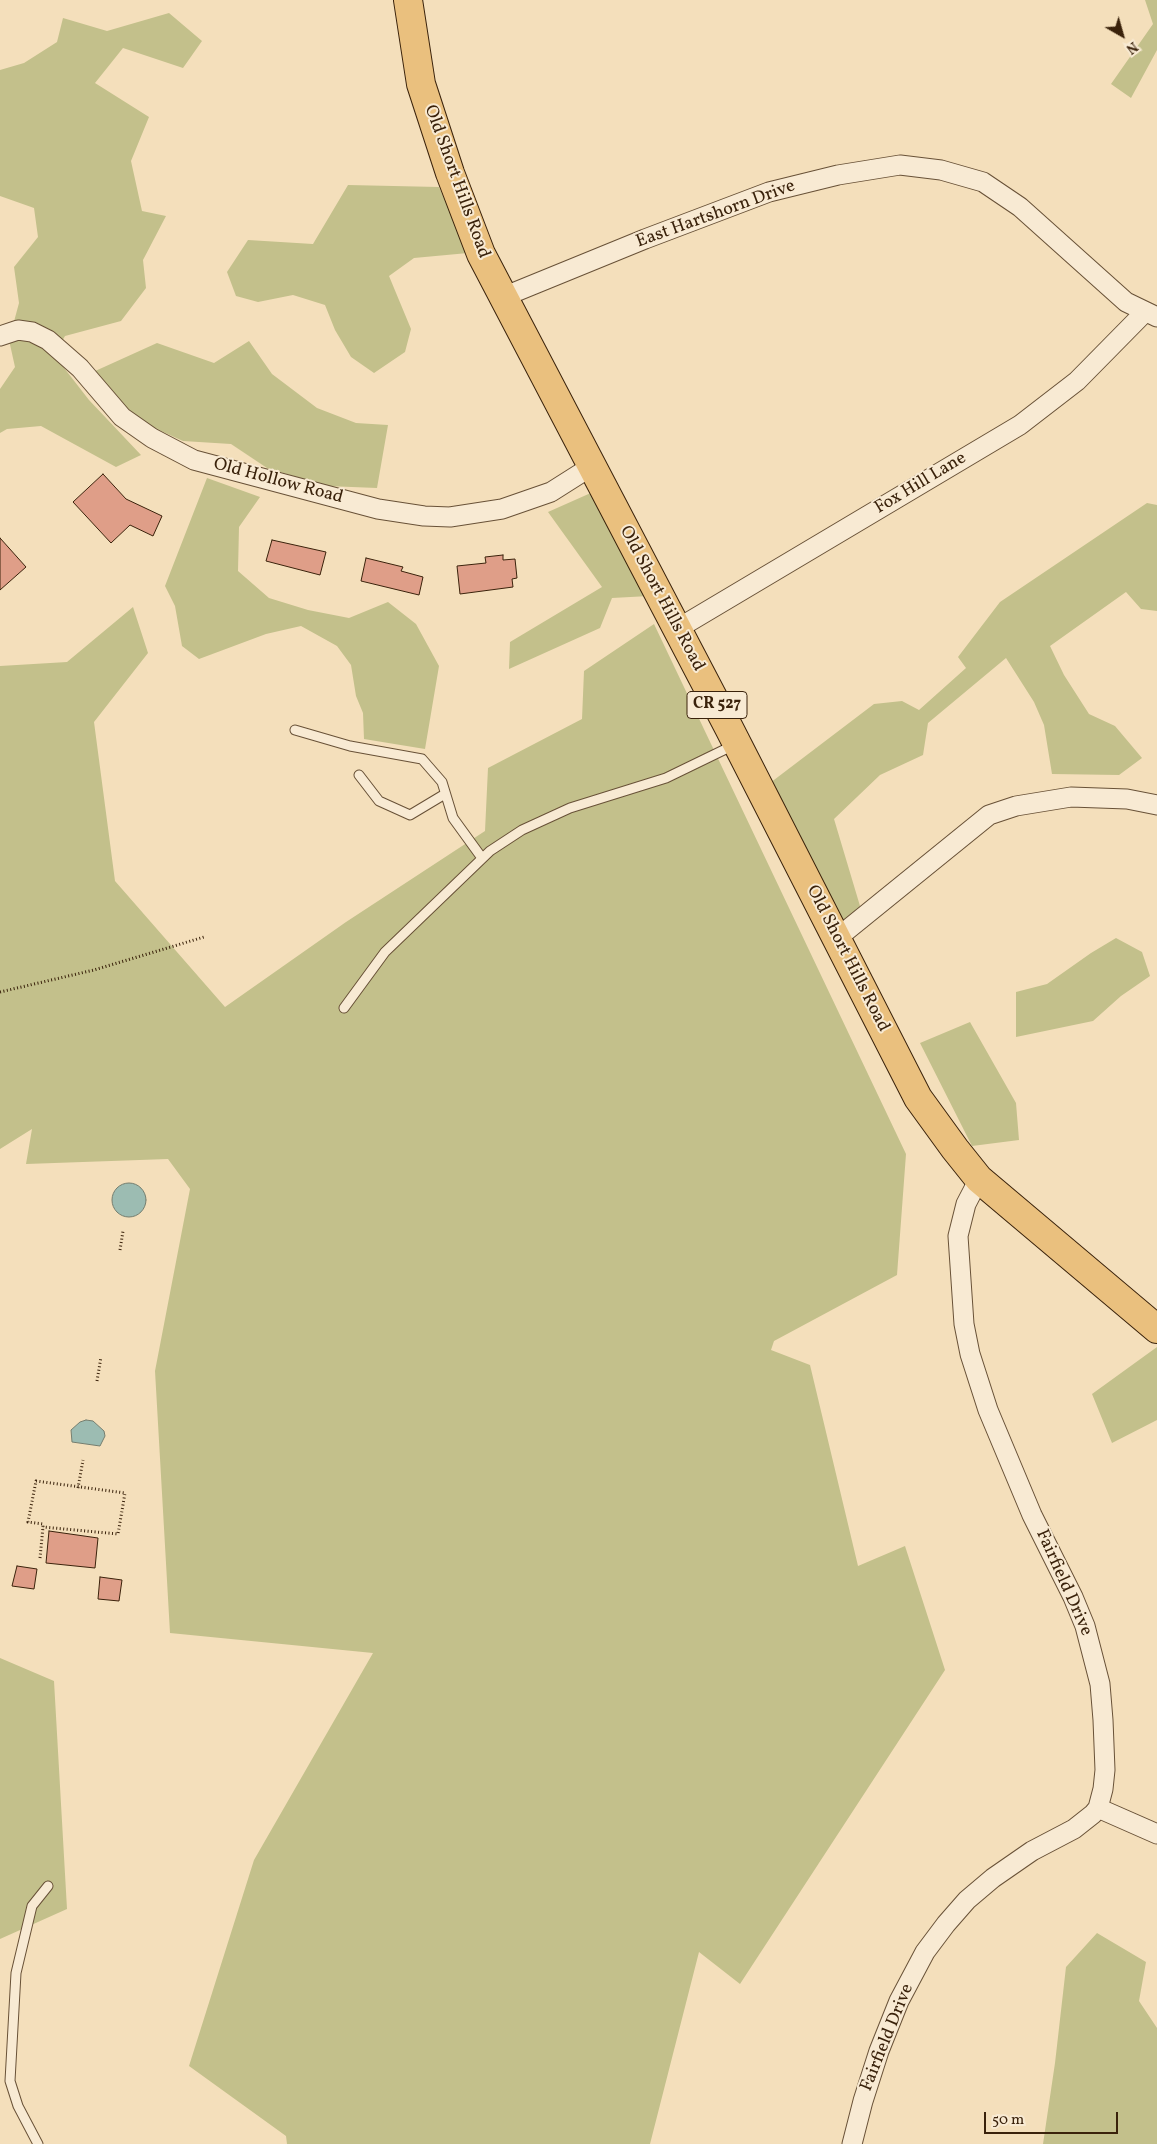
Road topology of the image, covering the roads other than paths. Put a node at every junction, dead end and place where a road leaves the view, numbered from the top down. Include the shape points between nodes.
1 (408, 0) edge
2 (503, 297) junction
3 (1151, 314) edge
4 (0, 336) edge
5 (592, 466) junction
6 (677, 629) junction
7 (295, 730) dead end
8 (737, 744) junction
9 (359, 775) dead end
10 (445, 794) junction
11 (1157, 806) edge
12 (482, 858) junction
13 (836, 939) junction
14 (344, 1008) dead end
15 (979, 1179) junction
16 (1157, 1329) edge
17 (1098, 1808) junction
18 (1157, 1834) edge
19 (48, 1886) dead end
20 (38, 2144) edge
21 (852, 2144) edge

1 - 2 main road, Old Short Hills Road / CR 527 via 421,84 442,153 481,254
2 - 3 street, East Hartshorn Drive via 769,192 900,165 941,170 984,182 1020,207 1126,302
2 - 5 main road, Old Short Hills Road / CR 527
3 - 6 street, Fox Hill Lane via 1077,381 1020,425
4 - 5 street, Old Hollow Road via 18,330 32,332 48,340 80,368 122,417 152,438 194,460 392,512 450,517 502,509 551,492
5 - 6 main road, Old Short Hills Road / CR 527
6 - 8 main road, Old Short Hills Road / CR 527
7 - 10 lane via 350,746 422,759 442,782
8 - 12 lane via 666,778 570,808 522,830
8 - 13 main road, Old Short Hills Road / CR 527
9 - 10 lane via 379,801 410,815
10 - 12 lane via 453,818
11 - 13 street via 1099,796 1071,797 1016,806 989,815
12 - 14 lane via 385,952
13 - 15 main road, Old Short Hills Road / CR 527 via 918,1098
15 - 16 main road, Old Short Hills Road / CR 527
15 - 17 street, Fairfield Drive via 966,1204 958,1236 964,1324 988,1410 1032,1515 1073,1597 1093,1652 1100,1684 1105,1770
17 - 18 street
17 - 21 street, Fairfield Drive via 1074,1829 1032,1851 966,1900 925,1952 898,2002 862,2101
19 - 20 lane via 32,1906 16,1973 10,2081 18,2106

